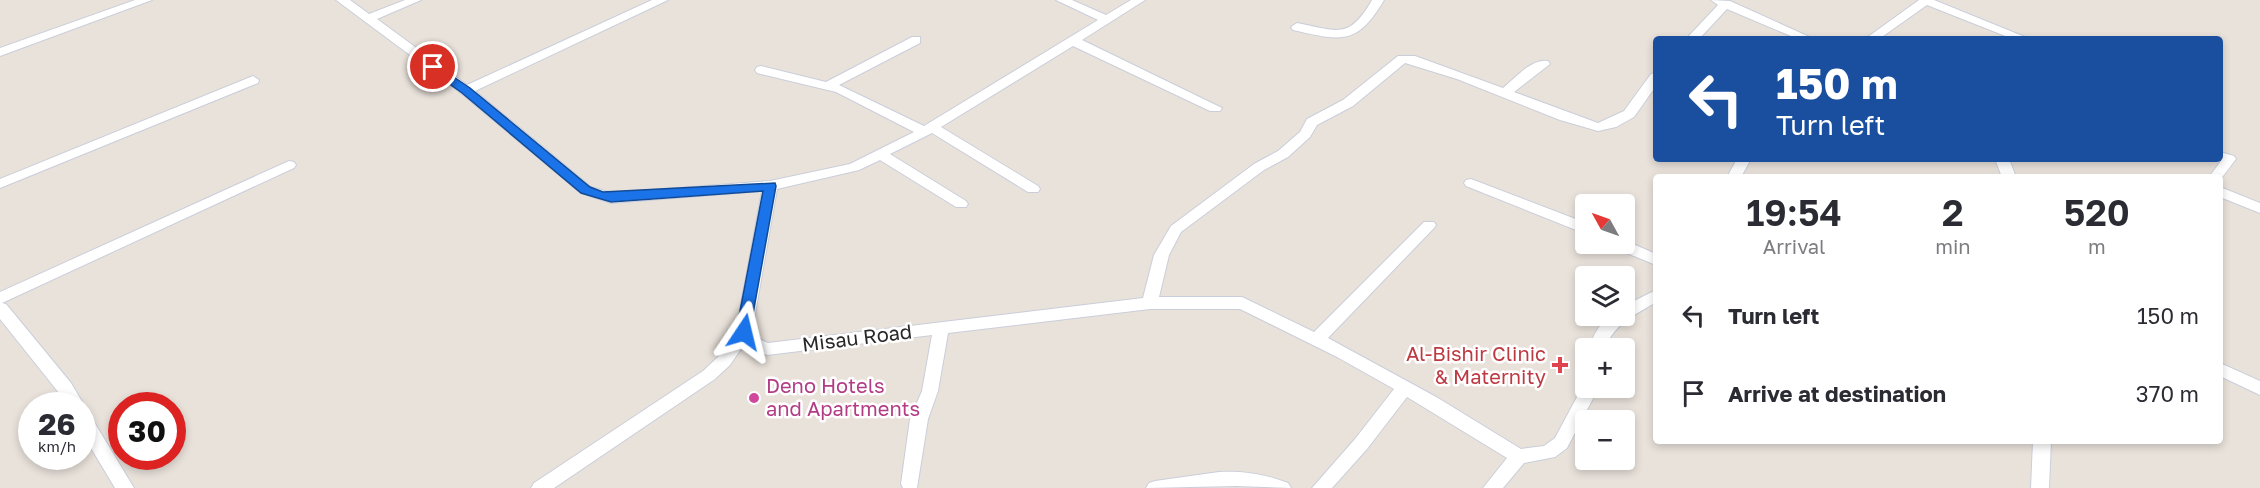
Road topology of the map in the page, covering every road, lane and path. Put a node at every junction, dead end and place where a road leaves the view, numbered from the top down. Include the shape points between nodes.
1 (146, 0) edge
2 (342, 0) edge
3 (414, 0) edge
4 (662, 0) edge
5 (1062, 0) edge
6 (1139, 0) edge
7 (1378, 0) edge
8 (1927, 0) edge
9 (1721, 1) edge
10 (116, 4) edge
11 (367, 19) junction
12 (1108, 20) junction
13 (1297, 27) dead end
14 (1694, 36) edge
15 (1800, 36) edge
16 (1875, 36) edge
17 (2017, 36) edge
18 (916, 40) dead end
19 (1073, 41) junction
20 (0, 52) edge
21 (1544, 63) dead end
22 (761, 70) dead end
23 (253, 80) dead end
24 (1653, 81) edge
25 (827, 86) junction
26 (466, 90) junction
27 (1504, 94) junction
28 (1215, 108) dead end
29 (929, 130) junction
30 (880, 154) junction
31 (289, 165) dead end
32 (1471, 183) dead end
33 (0, 184) edge
34 (770, 186) junction
35 (1033, 189) dead end
36 (2223, 193) edge
37 (961, 204) dead end
38 (2260, 208) edge
39 (1429, 225) dead end
40 (1575, 225) edge
41 (1635, 251) edge
42 (1653, 259) edge
43 (1653, 297) edge
44 (0, 298) edge
45 (1150, 303) junction
46 (0, 308) edge
47 (1635, 308) edge
48 (941, 328) junction
49 (744, 332) junction
50 (1317, 340) junction
51 (2223, 370) edge
52 (1404, 388) junction
53 (2260, 389) edge
54 (67, 392) edge
55 (1585, 398) edge
56 (96, 441) edge
57 (2041, 444) edge
58 (1519, 457) junction
59 (910, 487) edge
60 (124, 488) edge
61 (540, 488) edge
62 (1155, 488) edge
63 (1282, 488) edge
64 (1321, 488) edge
65 (1492, 488) edge
66 (2040, 488) edge

1 - 10 street
2 - 11 street
3 - 11 street
4 - 26 street
5 - 12 street
6 - 12 street
7 - 13 street via 1354,32 1328,33
8 - 16 street
8 - 17 street
9 - 14 street
9 - 15 street
10 - 20 street
11 - 26 street
12 - 19 street
18 - 25 street
19 - 28 street
19 - 29 street
21 - 27 street
22 - 25 street
23 - 33 street
24 - 27 street via 1629,114 1598,127
25 - 29 street
26 - 34 street via 586,190 601,196
27 - 45 street via 1411,59 1399,60 1348,103 1311,122 1305,134 1283,154 1259,167 1176,229 1159,262
29 - 30 street
29 - 35 street
30 - 34 street via 854,167
30 - 37 street
31 - 44 street
32 - 40 street
34 - 49 street
36 - 38 street
39 - 50 street
41 - 42 street
43 - 47 street
45 - 48 street, Misau Road
45 - 50 street, Misau Road via 1242,303
46 - 54 street
48 - 49 street, Misau Road via 767,349 755,344
48 - 59 street via 930,391 918,419
49 - 61 street via 709,375
50 - 52 street, Misau Road
51 - 53 street
52 - 58 street, Misau Road
52 - 64 street
55 - 58 street via 1561,443 1549,452
56 - 60 street
57 - 66 street
58 - 65 street
62 - 63 street via 1244,478 1271,482

